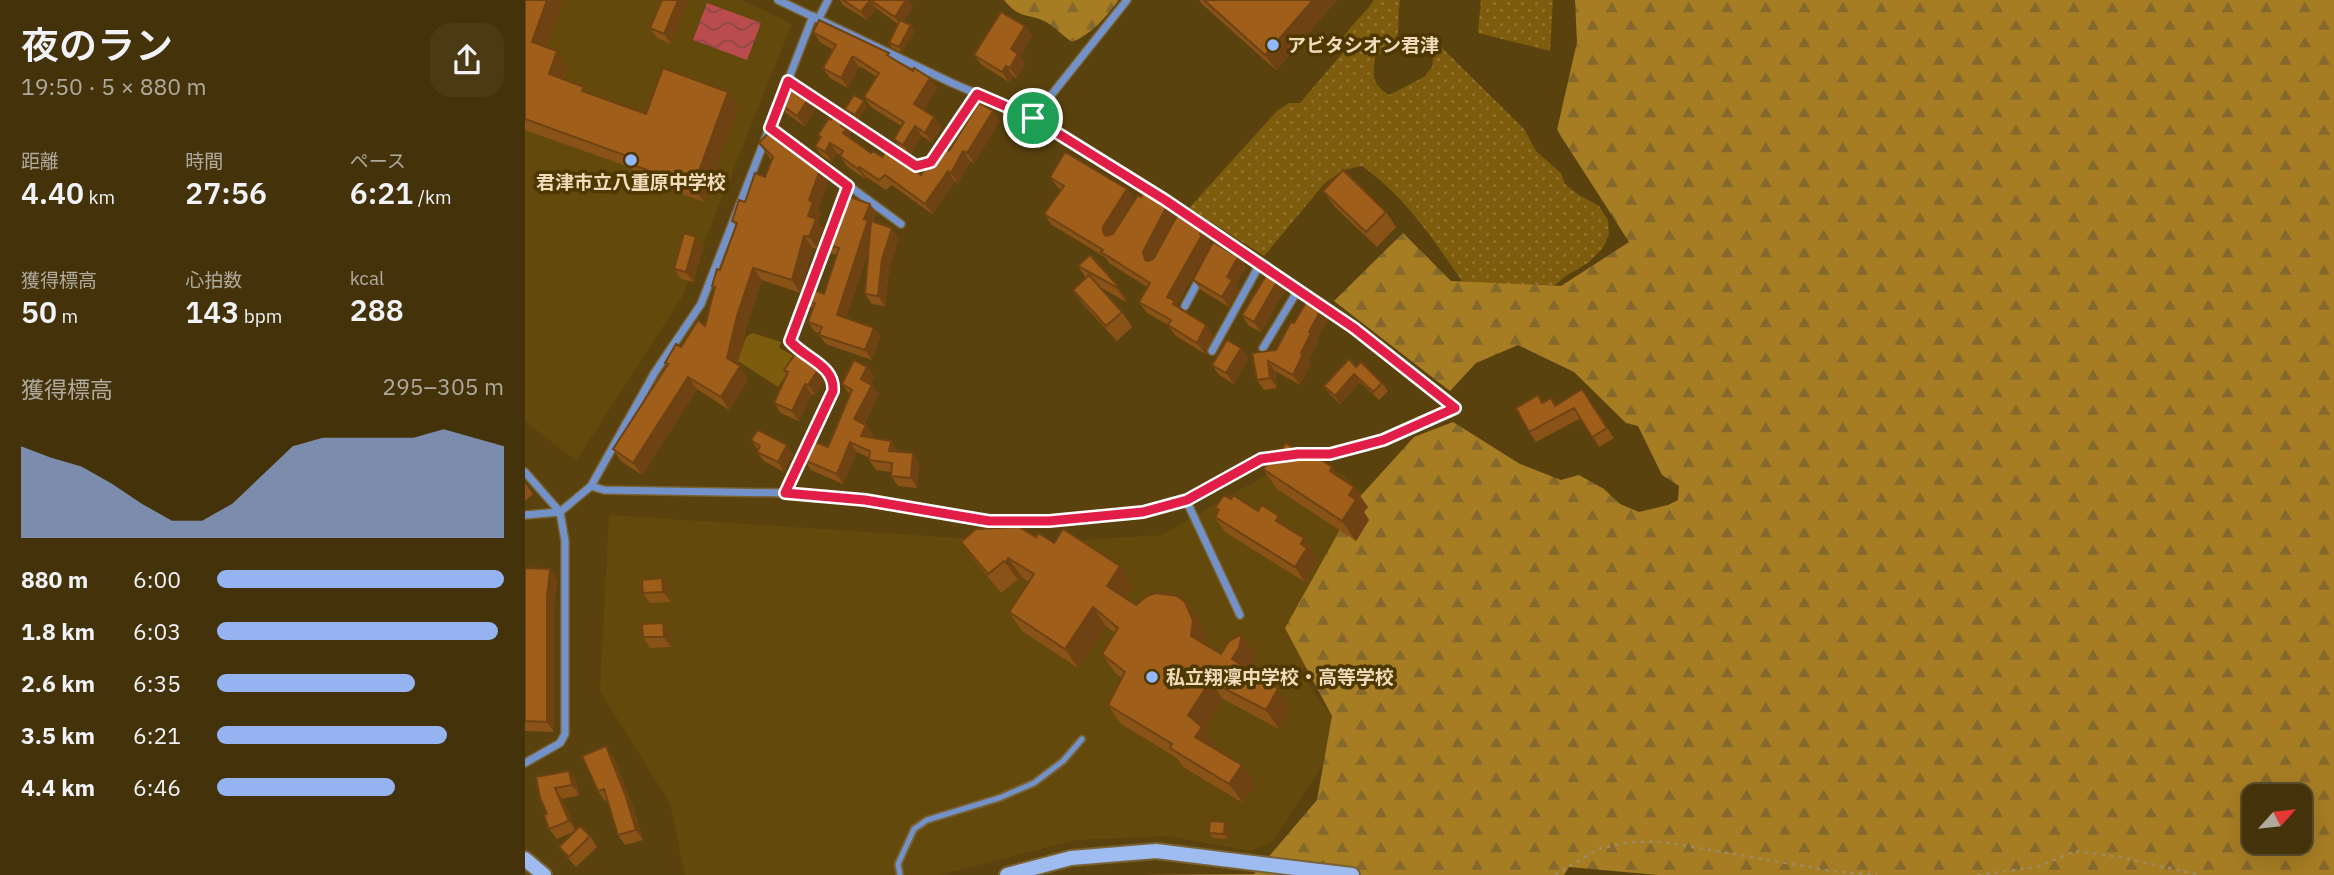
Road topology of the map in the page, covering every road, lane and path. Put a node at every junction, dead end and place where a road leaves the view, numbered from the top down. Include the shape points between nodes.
1 (778, 0) edge
2 (828, 0) edge
3 (1127, 0) edge
4 (816, 17) junction
5 (788, 81) junction
6 (977, 94) junction
7 (1033, 118) junction
8 (770, 128) junction
9 (848, 186) junction
10 (1149, 189) junction
11 (1143, 199) edge
12 (1184, 215) junction
13 (901, 224) dead end
14 (1179, 225) edge
15 (1221, 238) junction
16 (1215, 250) edge
17 (1260, 264) junction
18 (1203, 272) edge
19 (1299, 290) junction
20 (1185, 306) dead end
21 (1263, 348) dead end
22 (1212, 351) dead end
23 (525, 472) edge
24 (591, 486) junction
25 (785, 493) junction
26 (1187, 500) junction
27 (560, 512) junction
28 (525, 515) edge
29 (1240, 615) dead end
30 (1082, 739) dead end
31 (525, 763) edge
32 (525, 859) edge
33 (899, 874) edge
34 (544, 875) edge
35 (1007, 875) edge
36 (1352, 875) edge
37 (1555, 875) edge
38 (1877, 875) edge
39 (1977, 875) edge
40 (2200, 875) edge

1 - 4 street
2 - 4 street
3 - 7 street
4 - 5 street
4 - 6 street
5 - 6 street via 916,166 931,162
5 - 8 street
6 - 7 street
7 - 10 street
8 - 9 street
8 - 24 street via 701,304 655,372
9 - 13 street
9 - 25 street via 790,341 830,372 833,391
10 - 11 street
10 - 12 street
12 - 14 street
12 - 15 street
15 - 16 street
15 - 17 street
17 - 19 street
17 - 22 street
18 - 20 street
19 - 21 street
19 - 26 street via 1455,408 1383,440 1330,454 1261,459
23 - 27 street
24 - 25 street via 604,490
24 - 27 street
25 - 26 street via 865,500 989,521 1049,521 1143,512
26 - 29 street
27 - 28 street
27 - 31 street via 565,541 565,734 560,743
30 - 33 lane via 1034,783 927,820 914,829 898,864
32 - 34 street
35 - 36 street via 1071,858 1156,851
37 - 38 path via 1598,849 1630,842 1664,842
39 - 40 path via 2037,867 2075,850

